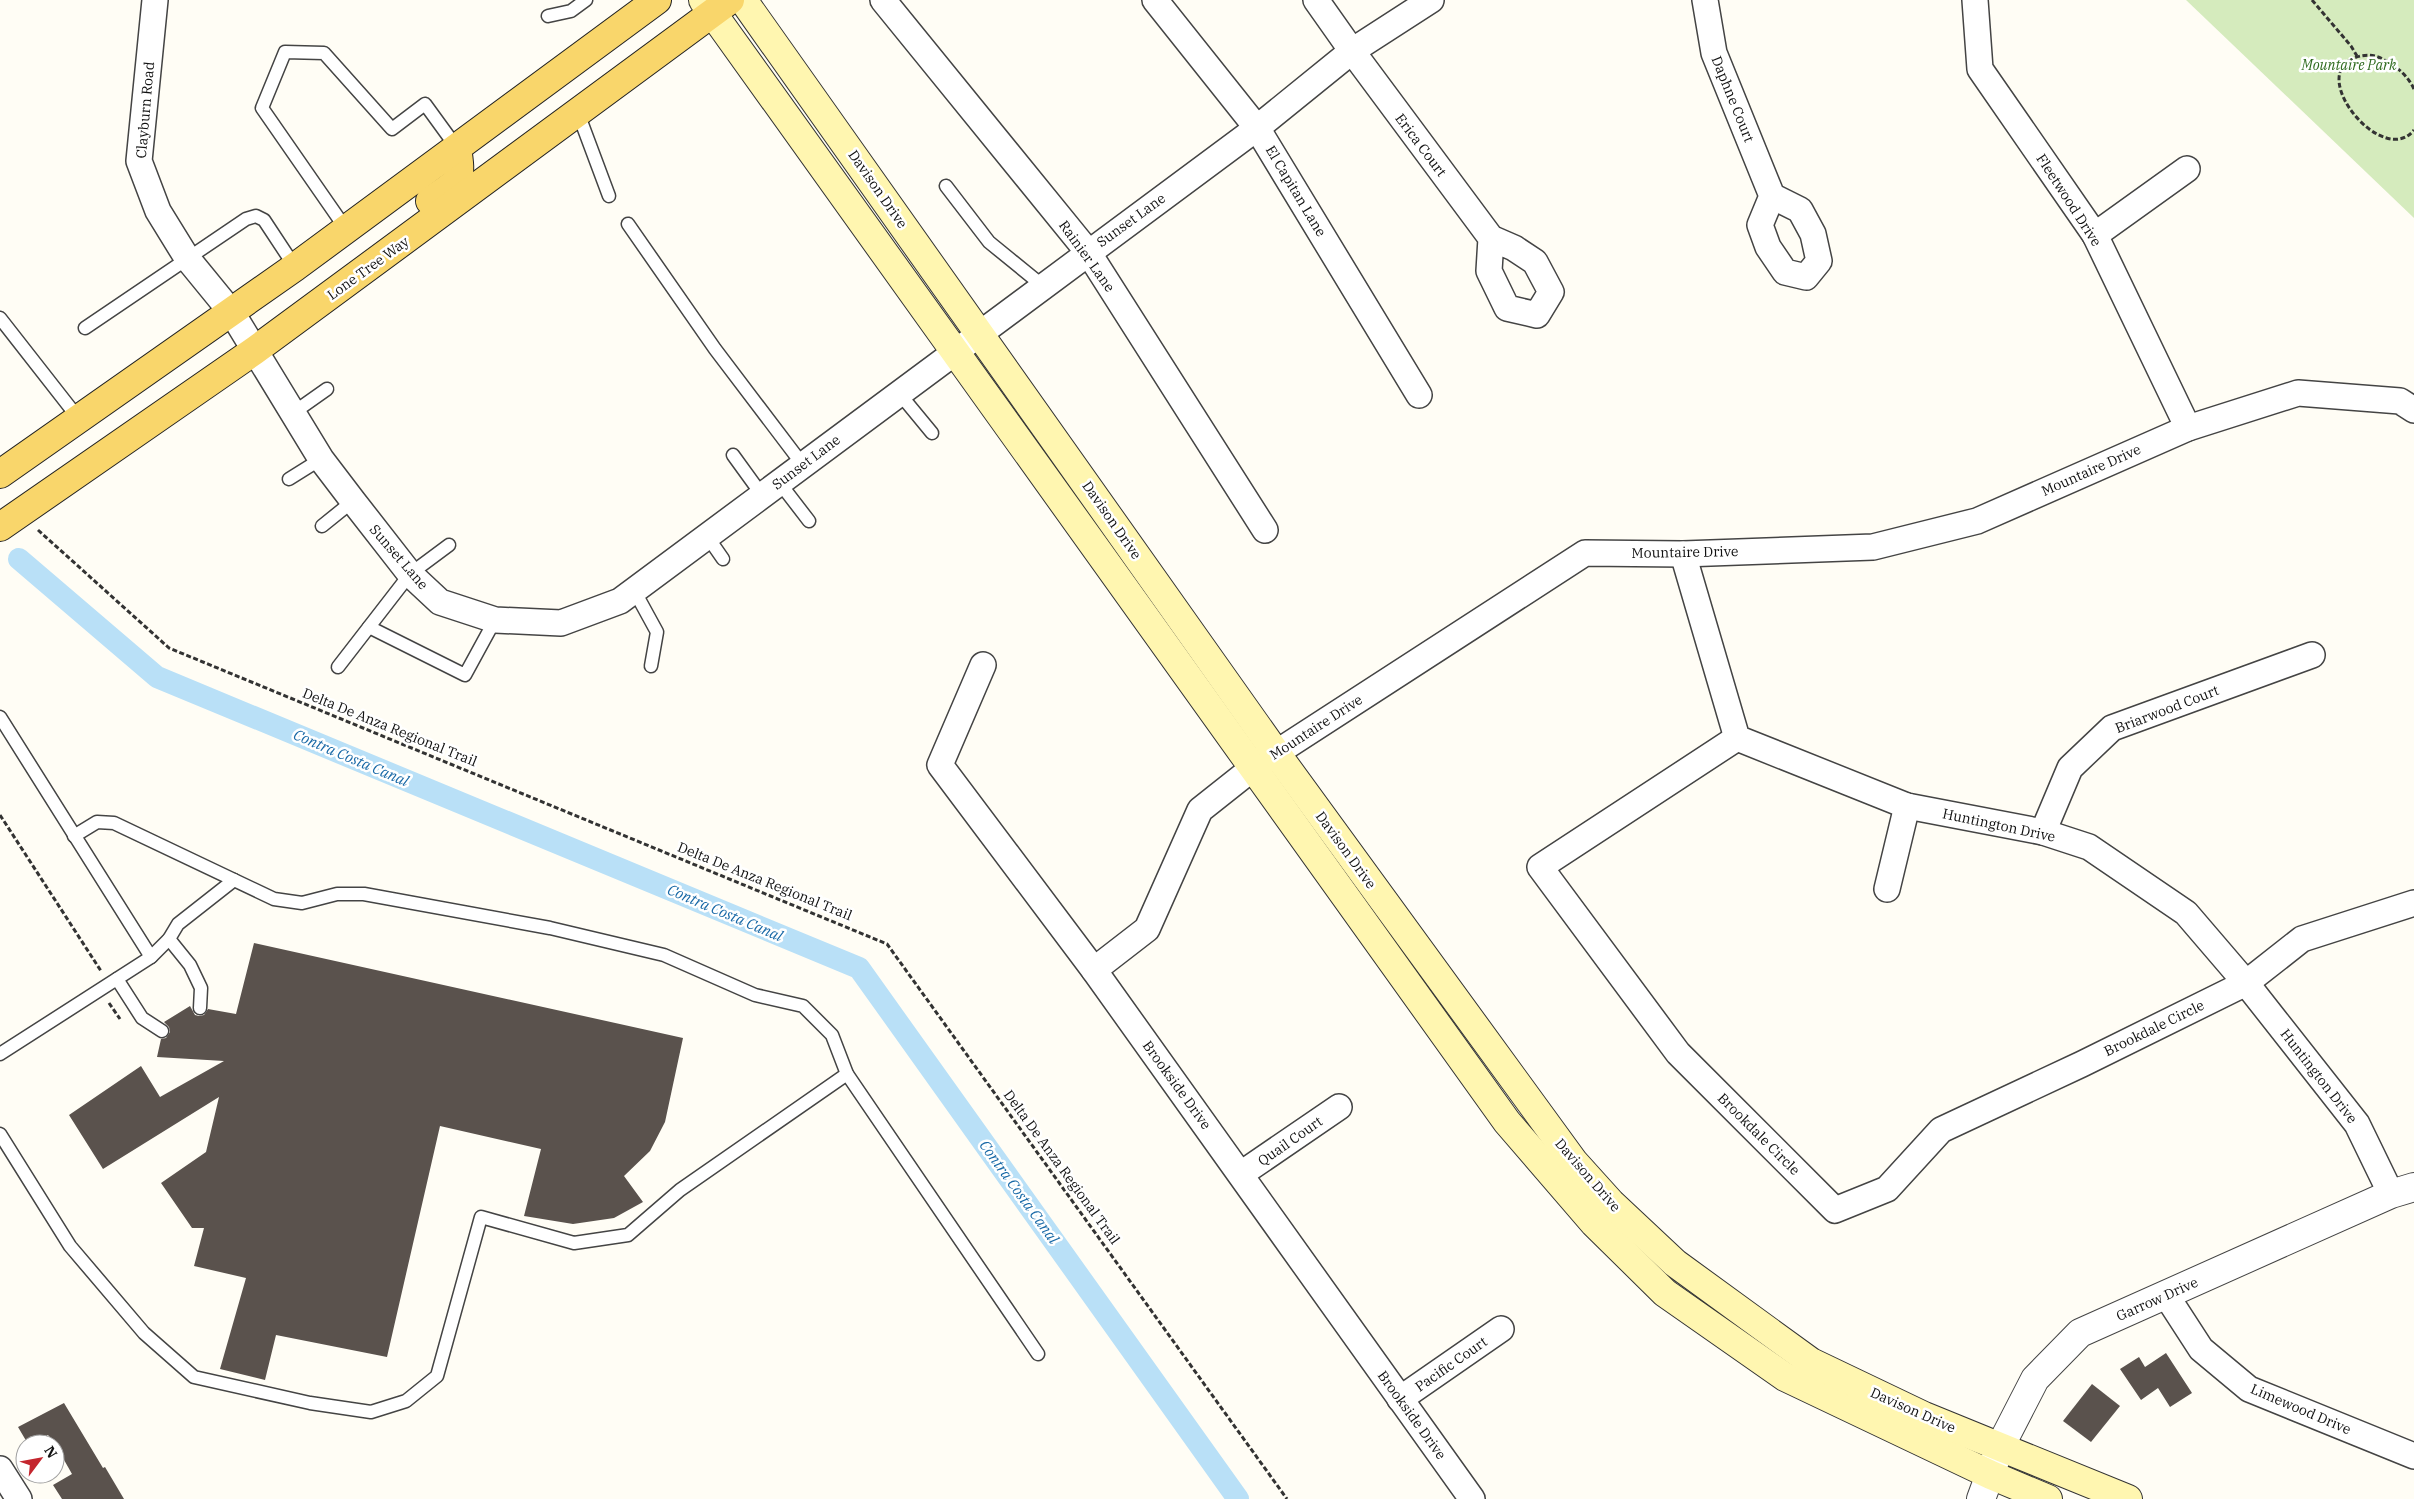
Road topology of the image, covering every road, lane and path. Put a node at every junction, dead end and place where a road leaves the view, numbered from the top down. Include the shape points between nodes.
1 (155, 0) edge
2 (586, 0) edge
3 (657, 0) edge
4 (743, 0) edge
5 (882, 0) edge
6 (1155, 0) edge
7 (1316, 0) edge
8 (1430, 0) edge
9 (1705, 0) edge
10 (1975, 0) edge
11 (2312, 0) edge
12 (715, 4) edge
13 (548, 16) dead end
14 (1352, 51) junction
15 (2357, 56) junction
16 (2414, 89) edge
17 (578, 113) junction
18 (1257, 128) junction
19 (2414, 130) edge
20 (457, 148) junction
21 (2187, 169) dead end
22 (946, 186) dead end
23 (609, 196) dead end
24 (1772, 196) dead end
25 (628, 224) dead end
26 (346, 230) junction
27 (418, 232) junction
28 (2095, 235) junction
29 (1491, 238) dead end
30 (1088, 252) junction
31 (187, 258) junction
32 (295, 267) junction
33 (1043, 286) junction
34 (232, 313) junction
35 (0, 318) edge
36 (85, 328) dead end
37 (979, 334) junction
38 (254, 351) junction
39 (956, 351) junction
40 (327, 388) dead end
41 (899, 393) junction
42 (1419, 394) dead end
43 (2414, 410) edge
44 (293, 414) junction
45 (79, 420) junction
46 (2188, 428) junction
47 (932, 433) dead end
48 (733, 455) dead end
49 (321, 459) junction
50 (803, 465) junction
51 (0, 474) edge
52 (289, 480) dead end
53 (771, 488) junction
54 (353, 501) junction
55 (809, 521) dead end
56 (34, 526) dead end
57 (322, 526) dead end
58 (0, 527) edge
59 (1265, 530) dead end
60 (707, 536) junction
61 (449, 545) dead end
62 (1683, 554) junction
63 (723, 559) dead end
64 (410, 574) junction
65 (634, 590) junction
66 (495, 620) junction
67 (369, 627) junction
68 (2312, 655) dead end
69 (983, 664) dead end
70 (651, 666) dead end
71 (338, 667) dead end
72 (0, 717) edge
73 (1737, 738) junction
74 (1276, 753) junction
75 (1253, 768) junction
76 (1906, 806) junction
77 (0, 815) edge
78 (2043, 832) junction
79 (74, 836) junction
80 (234, 880) junction
81 (1887, 889) dead end
82 (2414, 903) edge
83 (170, 939) junction
84 (151, 958) junction
85 (1094, 970) junction
86 (117, 979) junction
87 (2246, 983) junction
88 (105, 987) junction
89 (200, 1008) dead end
90 (120, 1019) dead end
91 (162, 1031) dead end
92 (0, 1054) edge
93 (847, 1074) junction
94 (1338, 1107) dead end
95 (0, 1134) edge
96 (1241, 1174) junction
97 (2403, 1191) edge
98 (2166, 1294) junction
99 (1501, 1329) dead end
100 (1038, 1354) dead end
101 (1400, 1399) junction
102 (2000, 1447) junction
103 (2414, 1456) edge
104 (0, 1469) edge
105 (1986, 1487) edge
106 (19, 1499) edge
107 (1288, 1499) edge
108 (1472, 1499) edge
109 (2048, 1499) edge
110 (2128, 1499) edge

1 - 31 street, Clayburn Road via 139,161 158,211
2 - 13 lane via 571,11
3 - 20 main road
4 - 37 main road, Davison Drive
5 - 30 street, Rainier Lane
6 - 18 street, El Capitan Lane
7 - 14 street, Erica Court
8 - 14 street, Sunset Lane
9 - 24 street, Daphne Court via 1714,53
10 - 28 street, Fleetwood Drive via 1980,69
11 - 15 path
12 - 17 main road, Lone Tree Way
12 - 39 main road, Davison Drive
14 - 18 street, Sunset Lane
14 - 29 street, Erica Court
15 - 16 path via 2372,55 2387,60 2402,72
15 - 19 path via 2348,60 2341,71 2340,85 2356,119 2386,138 2400,138
17 - 23 lane
17 - 27 main road, Lone Tree Way
18 - 30 street, Sunset Lane
18 - 42 street, El Capitan Lane
20 - 26 main road
20 - 26 lane via 426,104 392,129 324,53 286,52 262,108
20 - 27 main road via 461,171 456,183 426,204 416,218
21 - 28 street
22 - 33 lane via 989,242
25 - 50 lane via 715,349
26 - 32 main road
27 - 38 main road, Lone Tree Way
28 - 46 street, Fleetwood Drive
30 - 33 street, Sunset Lane
30 - 59 street, Rainier Lane
31 - 32 lane via 246,219 256,216 264,220
31 - 34 street, Clayburn Road
31 - 36 lane
32 - 34 main road
33 - 37 street, Sunset Lane
34 - 38 street, Sunset Lane
34 - 45 main road
35 - 45 lane
37 - 39 street, Sunset Lane
37 - 74 main road, Davison Drive
38 - 44 street, Sunset Lane
38 - 58 main road, Lone Tree Way
39 - 41 street, Sunset Lane
39 - 75 main road, Davison Drive
40 - 44 lane
41 - 47 lane
41 - 50 street, Sunset Lane
43 - 46 street, Mountaire Drive via 2400,401 2298,393
44 - 49 street, Sunset Lane
45 - 51 main road
46 - 62 street, Mountaire Drive via 1967,523 1873,546
48 - 53 lane
49 - 52 lane
49 - 54 street, Sunset Lane
50 - 53 street, Sunset Lane
53 - 55 lane
53 - 60 street, Sunset Lane
54 - 57 lane
54 - 64 street, Sunset Lane
56 - 107 path, Delta De Anza Regional Trail via 168,648 887,944
60 - 63 lane
60 - 65 street, Sunset Lane
61 - 64 lane
62 - 73 street
62 - 74 street, Mountaire Drive via 1585,553
64 - 66 street, Sunset Lane via 440,602
64 - 67 lane
65 - 66 street, Sunset Lane via 620,601 561,623
65 - 70 lane via 658,632
66 - 67 lane via 465,675
67 - 71 lane
68 - 78 street, Briarwood Court via 2112,728 2070,768
69 - 85 street, Brookside Drive via 940,765
72 - 79 lane
73 - 76 street, Huntington Drive
73 - 87 street, Brookdale Circle via 1540,866 1678,1054 1835,1210 1887,1190 1941,1130
74 - 75 street, Mountaire Drive
74 - 102 main road, Davison Drive via 1568,1155 1611,1203 1675,1263 1811,1362 1924,1416
75 - 85 street, Mountaire Drive via 1200,810 1147,929
75 - 105 main road, Davison Drive via 1507,1122 1594,1223 1665,1293 1785,1377
76 - 78 street, Huntington Drive
76 - 81 street
77 - 88 path via 102,973
78 - 87 street, Huntington Drive via 2089,848 2186,913
79 - 80 lane via 97,822 114,823
79 - 84 lane
80 - 83 lane via 178,924
80 - 93 lane via 274,899 302,903 337,894 364,894 550,928 664,955 755,995 803,1006 832,1035
82 - 87 street via 2302,939
83 - 84 lane
83 - 89 lane via 190,965 201,988
84 - 86 lane
85 - 96 street, Brookside Drive
86 - 88 lane
86 - 91 lane via 142,1018
87 - 97 street, Huntington Drive via 2357,1124
88 - 90 path via 108,1002
88 - 92 lane
93 - 95 lane via 680,1190 628,1235 574,1243 481,1218 438,1376 406,1401 371,1412 310,1403 194,1377 144,1333 70,1246
93 - 100 lane
94 - 96 street, Quail Court
96 - 101 street, Brookside Drive
97 - 98 street, Garrow Drive
98 - 102 street, Garrow Drive via 2080,1333 2035,1379
98 - 103 street, Limewood Drive via 2201,1349 2249,1389
99 - 101 street, Pacific Court
101 - 108 street, Brookside Drive
102 - 105 street, Garrow Drive
102 - 110 main road, Davison Drive
104 - 106 street
105 - 109 main road, Davison Drive

